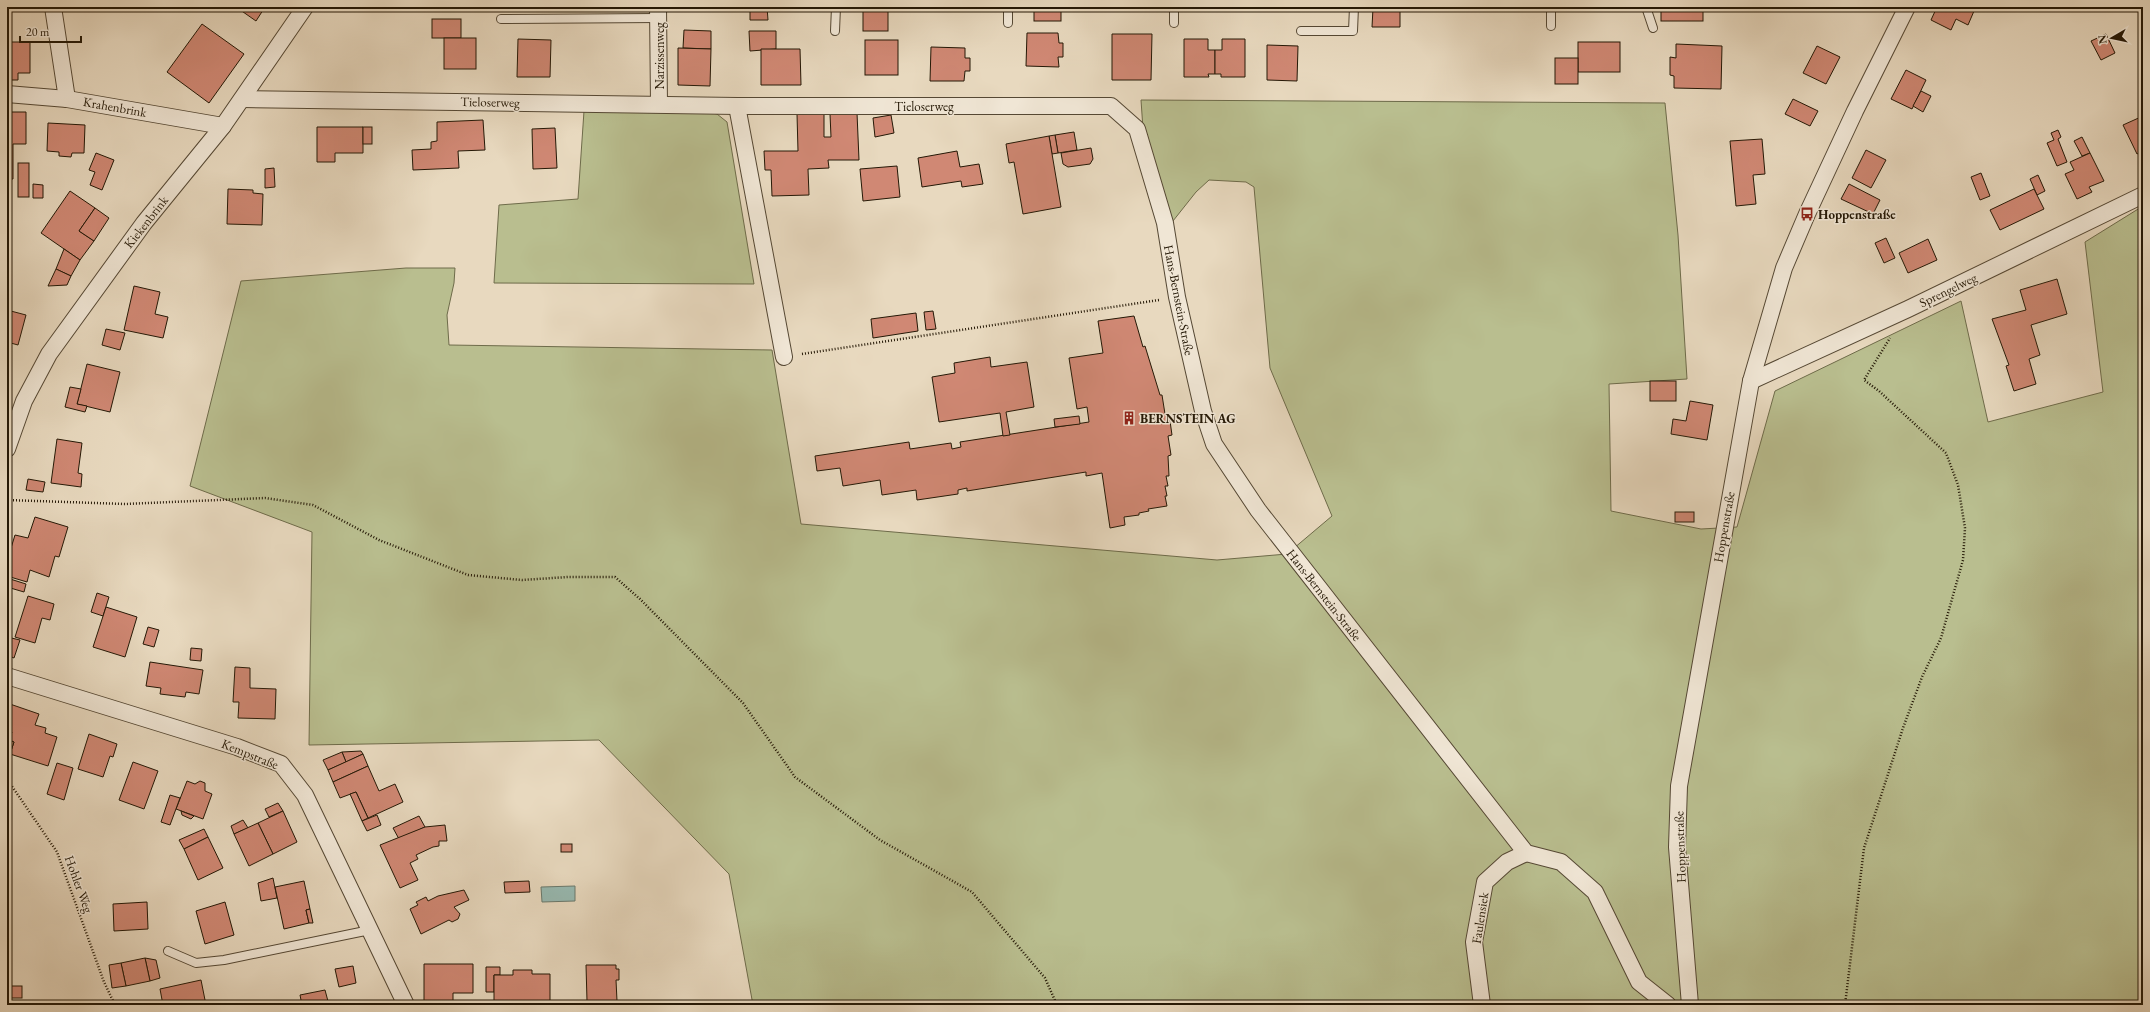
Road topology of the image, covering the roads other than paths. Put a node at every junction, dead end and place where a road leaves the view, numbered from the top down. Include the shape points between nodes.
1 (52, 7) edge
2 (305, 7) edge
3 (836, 7) edge
4 (1008, 7) edge
5 (1174, 7) edge
6 (1354, 7) edge
7 (1551, 7) edge
8 (1646, 7) edge
9 (1907, 7) edge
10 (659, 12) edge
11 (501, 19) dead end
12 (1008, 23) dead end
13 (1174, 23) dead end
14 (1551, 26) dead end
15 (1653, 28) dead end
16 (835, 31) dead end
17 (1301, 31) dead end
18 (7, 94) edge
19 (67, 99) junction
20 (242, 99) junction
21 (659, 104) junction
22 (737, 106) junction
23 (1111, 106) joint
24 (223, 126) junction
25 (2143, 195) edge
26 (784, 357) road end
27 (1751, 381) junction
28 (7, 449) edge
29 (7, 676) edge
30 (1526, 853) junction
31 (370, 930) junction
32 (168, 951) dead end
33 (406, 1005) edge
34 (1482, 1005) edge
35 (1668, 1005) edge
36 (1690, 1005) edge

1 - 19 street
2 - 20 street, Kiekenbrink
3 - 16 lane
4 - 12 lane
5 - 13 lane
6 - 17 lane via 1353,31
7 - 14 lane
8 - 15 lane
9 - 27 street, Hoppenstraße via 1855,111 1787,261
10 - 11 lane
10 - 21 street, Narzissenweg
18 - 19 street, Krahenbrink
19 - 24 street, Krahenbrink
20 - 21 street, Tieloserweg
20 - 24 street, Kiekenbrink
21 - 22 street, Tieloserweg
22 - 23 street, Tieloserweg
22 - 26 street
23 - 30 street, Hans-Bernstein-Straße via 1137,129 1166,223 1177,297 1203,411 1214,444 1282,542
24 - 28 street, Kiekenbrink via 144,223 49,354 24,401
25 - 27 street, Sprengelweg via 1908,309
27 - 36 street, Hoppenstraße via 1679,786 1677,847
29 - 31 street, Kempstraße via 237,747 281,764 305,795
30 - 34 street, Faulensiek via 1507,862 1485,882 1474,942
30 - 35 street via 1561,862 1595,892 1639,982
31 - 32 lane via 224,960 196,963
31 - 33 street, Kempstraße

